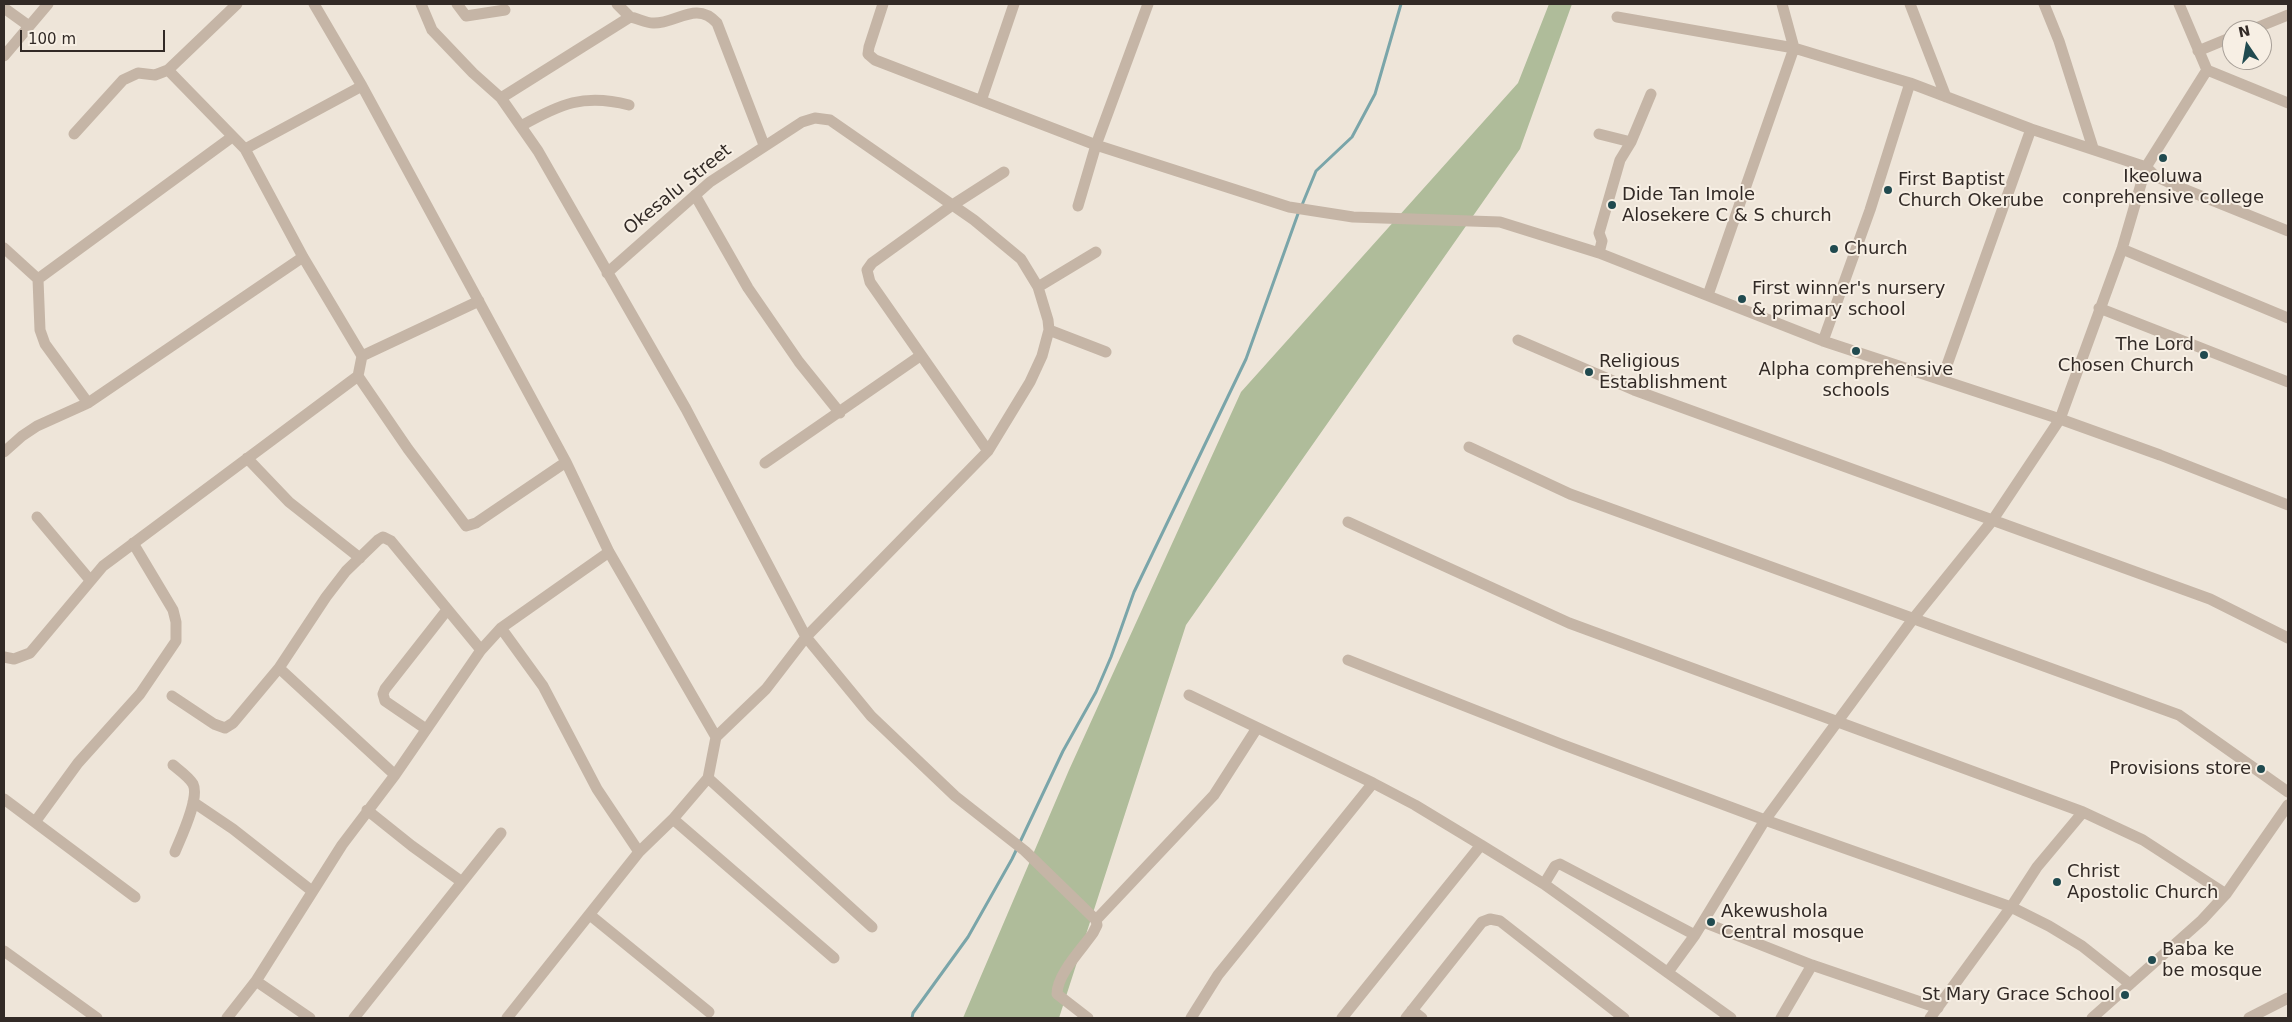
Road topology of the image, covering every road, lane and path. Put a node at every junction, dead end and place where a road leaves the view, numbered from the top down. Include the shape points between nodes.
1 (48, 4) edge
2 (237, 4) edge
3 (314, 4) edge
4 (421, 4) edge
5 (457, 4) edge
6 (618, 4) edge
7 (883, 4) edge
8 (1014, 4) edge
9 (1148, 4) edge
10 (1782, 4) edge
11 (1910, 4) edge
12 (2044, 4) edge
13 (2179, 4) edge
14 (4, 8) edge
15 (505, 10) dead end
16 (2288, 15) edge
17 (630, 17) junction
18 (1616, 17) dead end
19 (2272, 21) edge
20 (29, 26) junction
21 (2222, 42) edge
22 (1794, 48) junction
23 (2198, 51) junction
24 (4, 56) edge
25 (168, 70) junction
26 (2207, 70) junction
27 (1910, 83) junction
28 (362, 86) junction
29 (1651, 94) dead end
30 (1946, 97) junction
31 (501, 98) junction
32 (981, 101) junction
33 (2288, 103) edge
34 (629, 105) dead end
35 (521, 126) junction
36 (2031, 129) junction
37 (74, 134) dead end
38 (1599, 134) dead end
39 (232, 137) junction
40 (1631, 142) junction
41 (764, 145) junction
42 (1096, 145) junction
43 (2093, 148) junction
44 (245, 149) junction
45 (2146, 167) junction
46 (1004, 172) dead end
47 (695, 195) junction
48 (952, 206) junction
49 (1078, 206) dead end
50 (2288, 231) edge
51 (2122, 249) junction
52 (5, 252) edge
53 (1096, 252) dead end
54 (1598, 253) junction
55 (303, 258) junction
56 (607, 273) junction
57 (38, 278) junction
58 (1038, 287) junction
59 (1708, 295) junction
60 (479, 301) junction
61 (2099, 308) junction
62 (2288, 318) edge
63 (1049, 330) junction
64 (1518, 340) dead end
65 (1823, 340) junction
66 (1106, 352) dead end
67 (362, 356) junction
68 (920, 356) junction
69 (358, 376) junction
70 (1942, 379) junction
71 (2288, 382) edge
72 (88, 404) junction
73 (840, 413) junction
74 (2060, 419) junction
75 (1469, 447) dead end
76 (988, 451) junction
77 (4, 452) edge
78 (247, 458) junction
79 (566, 462) junction
80 (765, 463) dead end
81 (2288, 504) edge
82 (37, 517) dead end
83 (1348, 522) dead end
84 (1992, 522) junction
85 (133, 543) junction
86 (609, 552) junction
87 (360, 558) junction
88 (90, 580) junction
89 (447, 610) junction
90 (1913, 619) junction
91 (501, 628) junction
92 (806, 637) junction
93 (2288, 638) edge
94 (481, 650) junction
95 (4, 658) edge
96 (1348, 660) dead end
97 (279, 668) junction
98 (1189, 695) dead end
99 (172, 696) dead end
100 (1839, 722) junction
101 (1257, 728) junction
102 (426, 729) junction
103 (716, 737) junction
104 (173, 765) dead end
105 (394, 775) junction
106 (708, 778) junction
107 (1372, 783) junction
108 (2288, 792) edge
109 (4, 799) edge
110 (193, 802) junction
111 (367, 810) junction
112 (2287, 811) edge
113 (2083, 812) junction
114 (673, 819) junction
115 (1765, 820) junction
116 (35, 822) junction
117 (501, 833) dead end
118 (1481, 845) junction
119 (176, 852) dead end
120 (639, 852) junction
121 (462, 882) junction
122 (1544, 884) junction
123 (312, 892) junction
124 (2226, 894) junction
125 (135, 897) dead end
126 (2011, 907) junction
127 (590, 914) junction
128 (1096, 920) junction
129 (1703, 922) junction
130 (872, 927) dead end
131 (1695, 935) junction
132 (4, 951) edge
133 (834, 958) dead end
134 (1812, 965) junction
135 (1668, 972) junction
136 (256, 981) junction
137 (2130, 984) junction
138 (2288, 998) edge
139 (1938, 1008) junction
140 (709, 1012) dead end
141 (1409, 1014) edge
142 (511, 1017) edge
143 (2255, 1017) edge
144 (98, 1018) edge
145 (227, 1018) edge
146 (310, 1018) edge
147 (354, 1018) edge
148 (1088, 1018) edge
149 (1191, 1018) edge
150 (1342, 1018) edge
151 (1422, 1018) edge
152 (1624, 1018) edge
153 (1731, 1018) edge
154 (1781, 1018) edge
155 (1930, 1018) edge
156 (2092, 1018) edge

1 - 20 street
2 - 25 street
3 - 28 street
4 - 31 street via 432,30
5 - 15 street via 466,16
6 - 17 street
7 - 32 street via 869,47 871,57
8 - 32 street
9 - 42 street
10 - 22 street
11 - 30 street
12 - 43 street
13 - 23 street
14 - 20 street
16 - 19 street
17 - 31 street
17 - 41 street via 653,23 692,14 702,13 711,17 717,23
18 - 22 street
20 - 24 street
21 - 23 street
22 - 27 street
22 - 59 street
23 - 26 street
25 - 37 street via 155,76 138,74 123,80
25 - 39 street
26 - 33 street
26 - 45 street
27 - 30 street
27 - 65 street via 1870,210
28 - 44 street
28 - 60 street
29 - 40 street
30 - 36 street
31 - 35 street
32 - 42 street
34 - 35 street via 613,101 578,101 560,105
35 - 56 street
36 - 43 street
36 - 70 street
38 - 40 street
39 - 44 street
39 - 57 street
40 - 54 street via 1620,160 1600,233 1602,241
41 - 47 street, Okesalu Street
41 - 48 street, Okesalu Street via 802,122 815,118 830,120
42 - 49 street
42 - 54 street via 1289,206 1353,217 1500,222
43 - 45 street
44 - 55 street
45 - 50 street via 2155,176 2179,187
45 - 51 street
46 - 48 street
47 - 56 street, Okesalu Street
47 - 73 street via 748,288 799,362
48 - 58 street, Okesalu Street via 1021,259
48 - 68 street via 872,263 867,270 870,282
51 - 61 street
51 - 62 street
52 - 57 street
53 - 58 street
54 - 59 street
55 - 67 street
55 - 72 street
56 - 92 street via 686,409
57 - 72 street via 40,330 45,344
58 - 63 street, Okesalu Street
59 - 65 street
60 - 67 street
60 - 79 street
61 - 71 street
61 - 74 street
63 - 66 street
63 - 76 street via 1030,382
64 - 84 street via 1634,390
65 - 70 street
67 - 69 street
68 - 73 street
68 - 76 street
69 - 78 street
69 - 79 street via 466,526 476,524
70 - 74 street
72 - 77 street via 38,426
73 - 80 street
74 - 81 street
74 - 84 street
75 - 90 street via 1570,494
76 - 92 street
78 - 85 street
78 - 87 street via 288,502
79 - 86 street
82 - 88 street
83 - 100 street via 1569,623
84 - 90 street
84 - 93 street via 2210,599
85 - 88 street
85 - 116 street via 173,610 176,641 140,694 78,763
86 - 91 street
86 - 103 street
87 - 89 street via 378,540 388,538
87 - 97 street via 326,597
88 - 95 street via 30,653 14,659
89 - 94 street
89 - 102 street via 383,694 385,701
90 - 100 street
90 - 108 street via 2179,715
91 - 94 street
91 - 120 street via 543,686 597,789
92 - 103 street via 766,689
92 - 128 street via 871,716 955,796 1025,851
94 - 102 street
96 - 115 street
97 - 99 street via 225,728
97 - 105 street
98 - 101 street
100 - 113 street
100 - 115 street
101 - 107 street
101 - 128 street via 1214,796
102 - 105 street
103 - 106 street
104 - 110 street via 193,784
105 - 111 street
106 - 114 street
106 - 130 street
107 - 118 street
107 - 149 street via 1218,975
109 - 116 street
110 - 119 street
110 - 123 street via 233,829
111 - 121 street
111 - 123 street
112 - 124 street
113 - 124 street via 2143,840
113 - 126 street via 2037,867
114 - 120 street
114 - 133 street
115 - 126 street
115 - 129 street
116 - 125 street
117 - 121 street
118 - 122 street
118 - 150 street
120 - 127 street
121 - 147 street
122 - 131 street via 1555,866 1560,864
122 - 135 street
123 - 136 street
124 - 137 street via 2202,920
126 - 137 street via 2082,946
126 - 139 street
127 - 140 street
127 - 142 street via 553,957
128 - 148 street via 1093,933 1061,978 1057,989 1061,999
129 - 131 street
129 - 134 street
131 - 135 street
132 - 144 street
134 - 139 street
134 - 154 street
135 - 153 street
136 - 145 street
136 - 146 street
137 - 156 street
138 - 143 street
139 - 155 street
141 - 151 street
141 - 152 street via 1482,922 1490,919 1500,921

